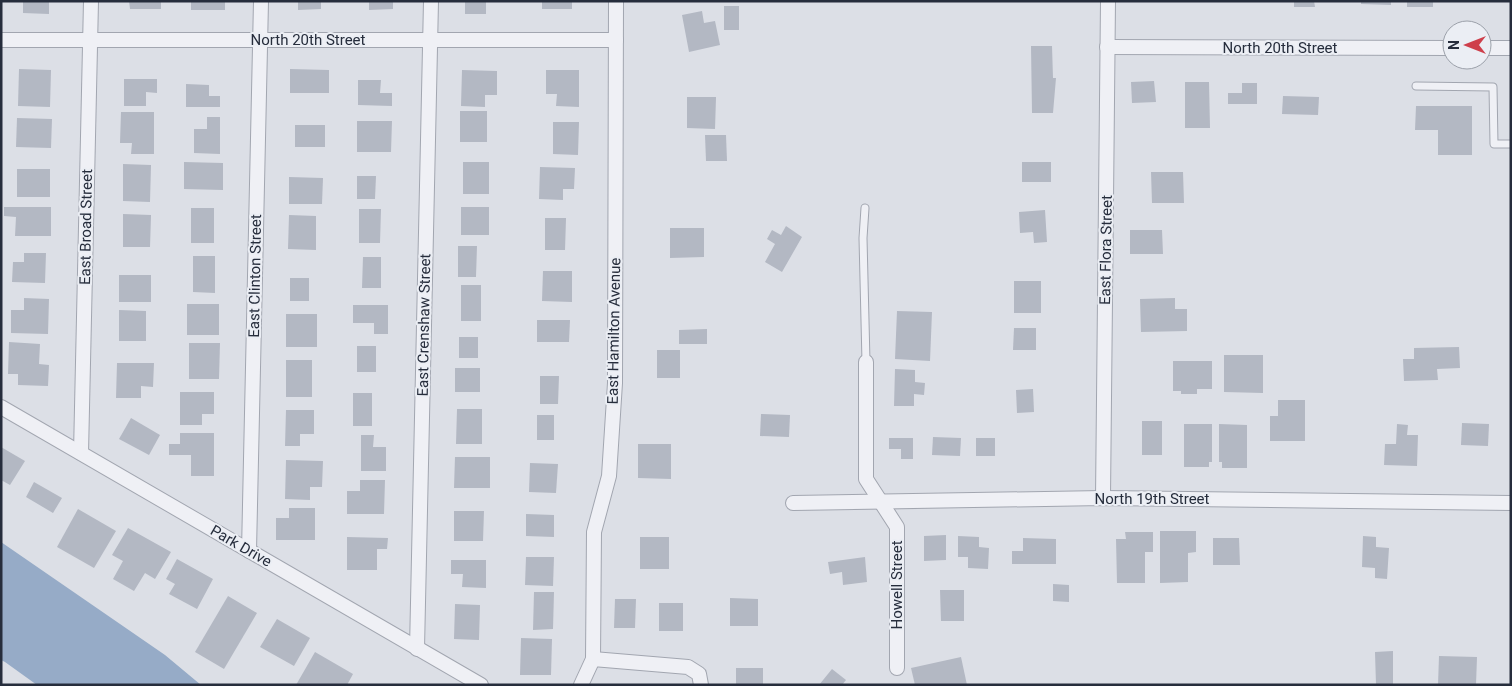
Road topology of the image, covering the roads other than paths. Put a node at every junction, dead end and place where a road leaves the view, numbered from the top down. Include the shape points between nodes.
1 (91, 1) edge
2 (261, 1) edge
3 (431, 1) edge
4 (616, 1) edge
5 (1108, 1) edge
6 (431, 39) junction
7 (1, 40) edge
8 (90, 40) junction
9 (260, 40) junction
10 (616, 40) junction
11 (1107, 48) junction
12 (1442, 48) edge
13 (1492, 48) edge
14 (1511, 48) edge
15 (1416, 86) dead end
16 (1511, 144) edge
17 (865, 208) dead end
18 (866, 362) joint
19 (1, 407) edge
20 (81, 454) junction
21 (1103, 498) junction
22 (793, 502) dead end
23 (882, 502) junction
24 (1511, 503) edge
25 (250, 551) junction
26 (417, 650) junction
27 (593, 659) junction
28 (897, 668) dead end
29 (481, 685) edge
30 (581, 685) edge
31 (701, 685) edge

1 - 8 street, East Broad Street
2 - 9 street, East Clinton Street
3 - 6 street, East Crenshaw Street
4 - 10 street, East Hamilton Avenue
5 - 11 street, East Flora Street
6 - 9 street, North 20th Street
6 - 10 street, North 20th Street
6 - 26 street, East Crenshaw Street
7 - 8 street, North 20th Street
8 - 9 street, North 20th Street
8 - 20 street, East Broad Street
9 - 25 street, East Clinton Street
10 - 27 street, East Hamilton Avenue via 615,383 609,476 594,532
11 - 12 street, North 20th Street
11 - 21 street, East Flora Street
13 - 14 street
15 - 16 lane via 1493,87 1494,144
17 - 18 lane
18 - 23 street, Howell Street via 866,479
19 - 20 street, Park Drive
20 - 25 street, Park Drive
21 - 23 street, North 19th Street
21 - 24 street, North 19th Street
22 - 23 street, North 19th Street
23 - 28 street, Howell Street via 897,526
25 - 26 street, Park Drive
26 - 29 street, Park Drive
27 - 30 street
27 - 31 street via 688,667 699,674

